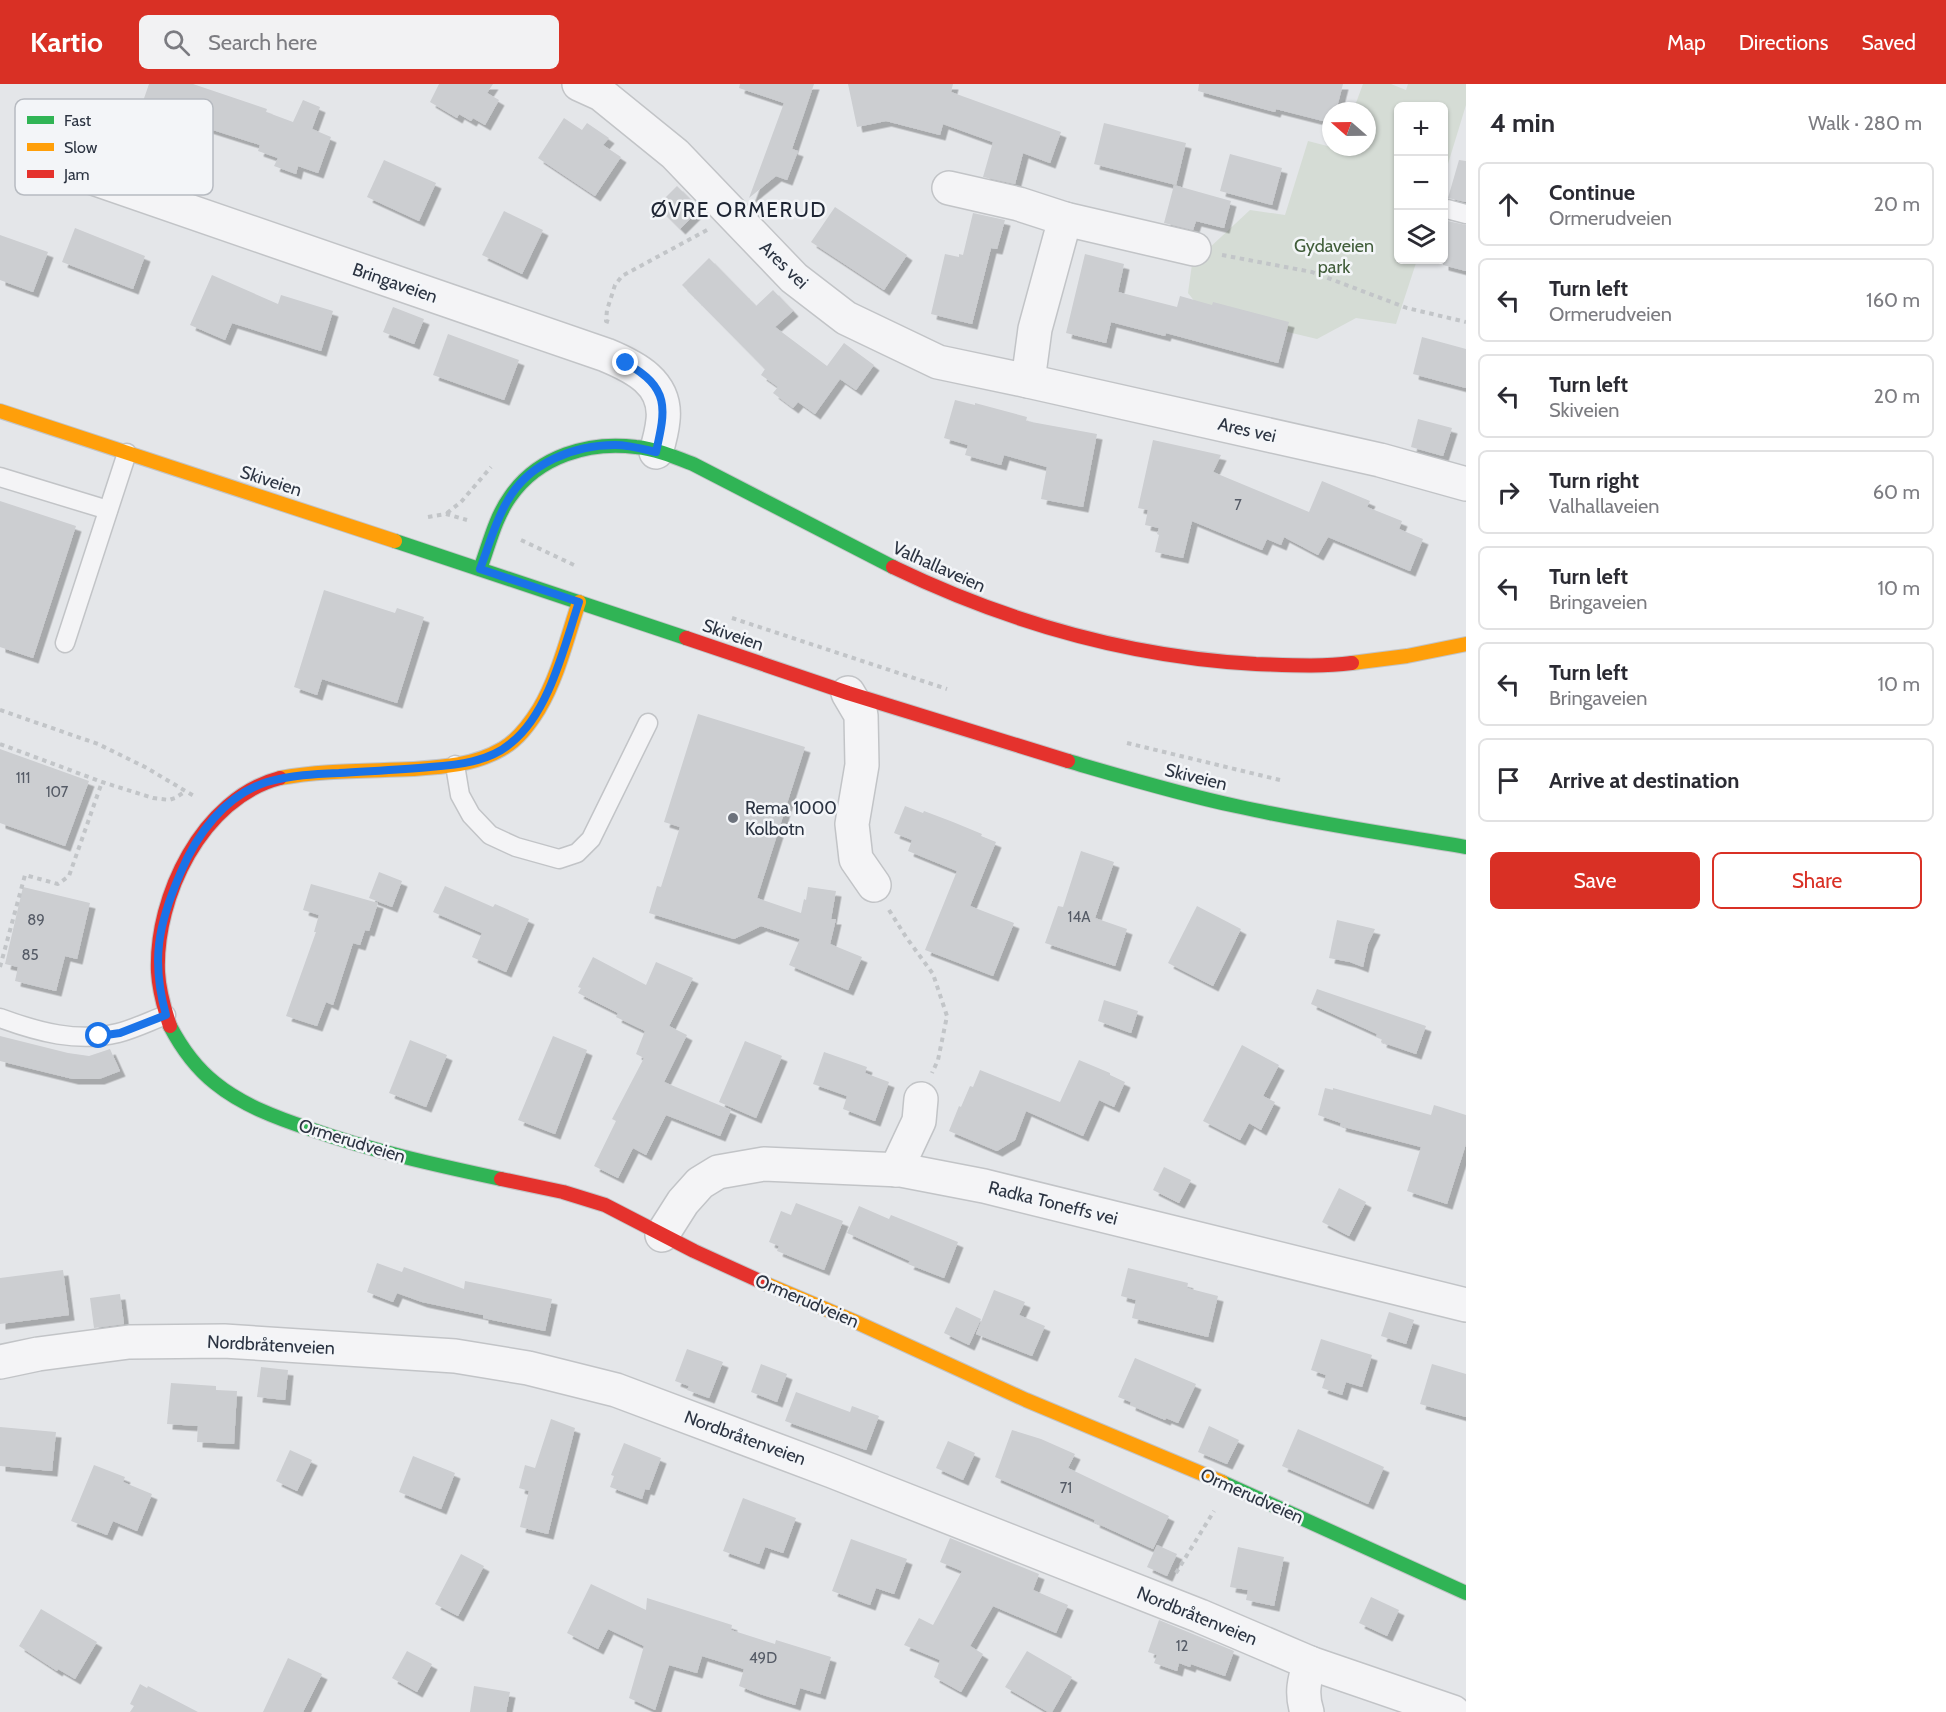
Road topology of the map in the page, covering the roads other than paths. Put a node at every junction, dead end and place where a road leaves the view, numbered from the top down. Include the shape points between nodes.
1 (579, 84) edge
2 (949, 188) dead end
3 (142, 195) edge
4 (1448, 209) edge
5 (1466, 214) edge
6 (1065, 219) junction
7 (1194, 249) road end
8 (1028, 381) junction
9 (0, 411) edge
10 (656, 452) junction
11 (128, 453) junction
12 (0, 477) edge
13 (1466, 483) edge
14 (108, 510) junction
15 (480, 569) junction
16 (579, 602) junction
17 (65, 643) dead end
18 (1466, 644) edge
19 (848, 693) junction
20 (648, 723) dead end
21 (455, 765) junction
22 (1466, 847) edge
23 (874, 885) road end
24 (166, 1015) junction
25 (0, 1018) edge
26 (921, 1099) road end
27 (896, 1170) junction
28 (662, 1235) junction
29 (1466, 1305) edge
30 (0, 1362) edge
31 (1466, 1593) edge
32 (1310, 1663) junction
33 (1307, 1712) edge
34 (1453, 1712) edge

1 - 8 street, Ares vei via 601,94 675,154 794,278 846,318 938,362
2 - 6 street
3 - 10 street, Bringaveien via 626,363 645,375 659,392 663,419
4 - 5 lane
6 - 7 street
6 - 8 street via 1035,329
8 - 13 street, Ares vei
9 - 11 street, Skiveien
10 - 15 street, Valhallaveien via 598,446 546,463 508,499
10 - 18 street, Valhallaveien via 710,472 848,545 957,596 1026,621 1090,638 1168,655 1285,664 1369,662
11 - 14 lane
11 - 15 street, Skiveien
12 - 14 lane
14 - 17 lane
15 - 16 street, Skiveien
16 - 19 street, Skiveien
16 - 21 street, Ormerudveien via 549,687 530,723 510,745
19 - 22 street, Skiveien via 1139,782 1235,806
19 - 23 street via 861,715 862,765 852,824 856,859
20 - 21 lane via 591,839 577,853 559,859 490,835 471,815 460,795
21 - 24 street, Ormerudveien via 297,775 266,782 230,803 197,840 164,913 157,966
24 - 25 lane via 120,1033 85,1038
24 - 28 street, Ormerudveien via 188,1056 204,1074 220,1088 263,1111 379,1151 586,1198
26 - 27 street via 919,1121
27 - 28 street, Radka Toneffs vei via 764,1164 718,1172 700,1183 683,1202
27 - 29 street, Radka Toneffs vei via 984,1186
28 - 31 street, Ormerudveien
30 - 32 street, Nordbråtenveien via 129,1342 224,1341 455,1356 528,1368 616,1390 832,1471
32 - 33 street via 1304,1681
32 - 34 street, Nordbråtenveien

